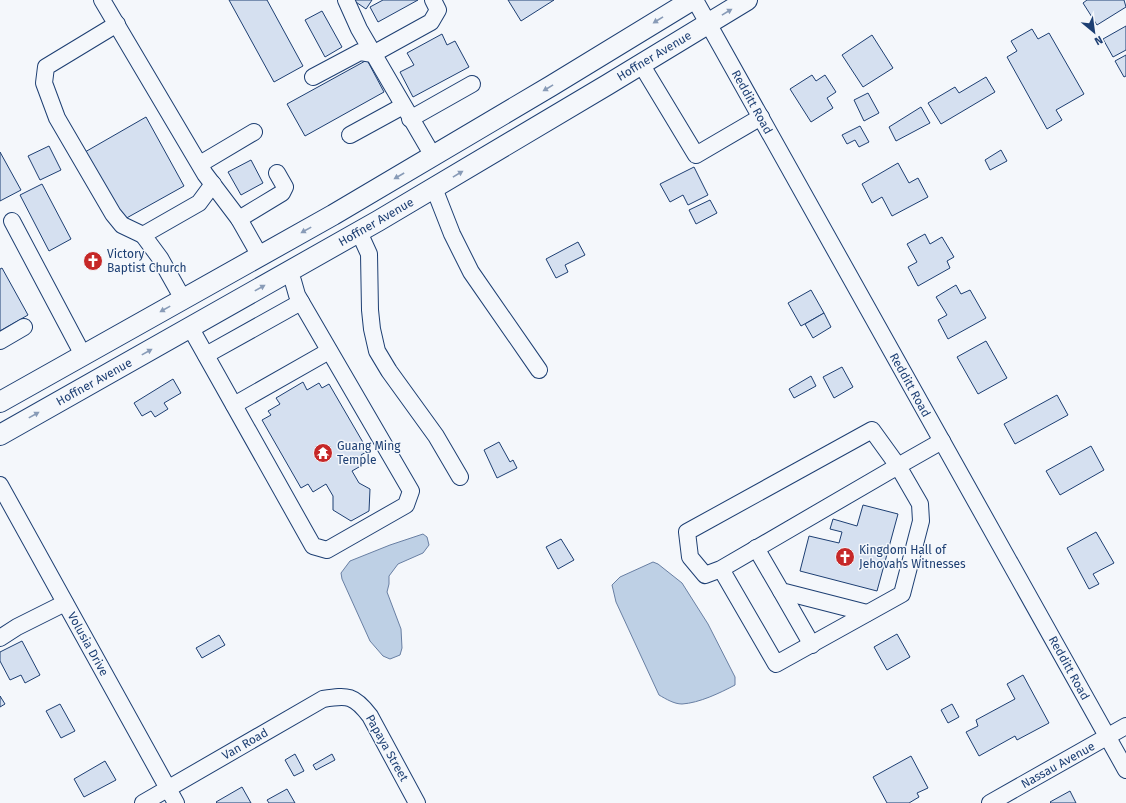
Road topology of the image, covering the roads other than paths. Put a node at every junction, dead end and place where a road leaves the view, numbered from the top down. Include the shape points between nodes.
1 (102, 0) edge
2 (346, 0) edge
3 (433, 0) edge
4 (692, 0) edge
5 (695, 0) edge
6 (747, 0) edge
7 (708, 23) junction
8 (117, 24) junction
9 (373, 54) junction
10 (641, 64) junction
11 (313, 77) dead end
12 (472, 84) dead end
13 (407, 113) junction
14 (761, 117) junction
15 (254, 132) dead end
16 (350, 135) dead end
17 (433, 156) junction
18 (200, 164) junction
19 (277, 173) dead end
20 (213, 184) junction
21 (434, 188) junction
22 (239, 219) junction
23 (12, 221) dead end
24 (359, 232) junction
25 (143, 235) junction
26 (260, 256) junction
27 (288, 272) junction
28 (183, 299) junction
29 (301, 302) junction
30 (24, 327) dead end
31 (190, 327) junction
32 (0, 341) edge
33 (330, 351) junction
34 (83, 355) junction
35 (206, 355) junction
36 (539, 370) dead end
37 (0, 402) edge
38 (234, 405) junction
39 (0, 414) edge
40 (0, 435) edge
41 (942, 440) junction
42 (898, 466) junction
43 (460, 477) dead end
44 (0, 485) edge
45 (756, 548) junction
46 (721, 569) junction
47 (781, 591) junction
48 (66, 603) junction
49 (867, 613) junction
50 (0, 638) edge
51 (812, 645) junction
52 (351, 698) joint
53 (1126, 726) edge
54 (1107, 737) junction
55 (1126, 770) edge
56 (168, 789) junction
57 (143, 803) edge
58 (176, 803) edge
59 (417, 803) edge
60 (990, 803) edge

1 - 8 street
2 - 9 street
3 - 9 street via 438,10 432,22
4 -> 17 main road
5 - 7 street, Redditt Road
7 -> 6 main road, Hoffner Avenue
7 - 10 main road, Hoffner Avenue
7 - 14 street, Redditt Road
8 - 18 street
8 - 25 street via 46,67 44,83 58,118 113,214 122,225
9 - 11 street via 360,52
9 - 13 street
10 - 14 street via 696,154
21 -> 10 main road, Hoffner Avenue
12 - 13 street
13 - 16 street
13 - 17 street
14 - 41 street, Redditt Road
15 - 18 street
17 - 24 main road via 426,177 416,187 363,221
17 -> 26 main road
18 - 20 street
19 - 22 street via 285,187 282,193
20 - 22 street
20 - 25 street via 199,202
21 - 24 main road, Hoffner Avenue
21 - 36 street via 452,234 471,272
22 - 26 street
23 - 34 street
24 - 27 main road, Hoffner Avenue
24 - 43 street via 369,254 370,310 377,350 436,436
25 - 28 street via 160,258
26 - 28 main road
26 - 31 main road via 249,275 210,297
27 - 29 street
31 -> 27 main road, Hoffner Avenue
28 -> 34 main road
29 - 33 street
29 - 35 street
30 - 32 street
31 - 35 street
40 -> 31 main road, Hoffner Avenue
33 - 38 street
33 - 38 street via 410,491 406,505 327,550 313,546
34 - 37 main road
34 - 39 main road via 70,375
35 - 38 street
41 - 42 street
41 - 54 street, Redditt Road
42 - 45 street
42 - 46 street via 872,430 686,532 690,557 705,575
42 - 49 street via 920,504 921,521 902,594
44 - 48 street, Volusia Drive
45 - 46 street
45 - 47 street
46 - 51 street via 776,664
47 - 49 street
47 - 51 street
48 - 50 street
48 - 56 street, Volusia Drive
49 - 51 street
52 - 56 street, Van Road via 338,696 323,699
52 - 59 street, Papaya Street via 361,704 370,716
53 - 54 street, Nassau Avenue
54 - 55 street, Redditt Road
54 - 60 street, Nassau Avenue
56 - 57 street, Van Road
56 - 58 street, Volusia Drive

